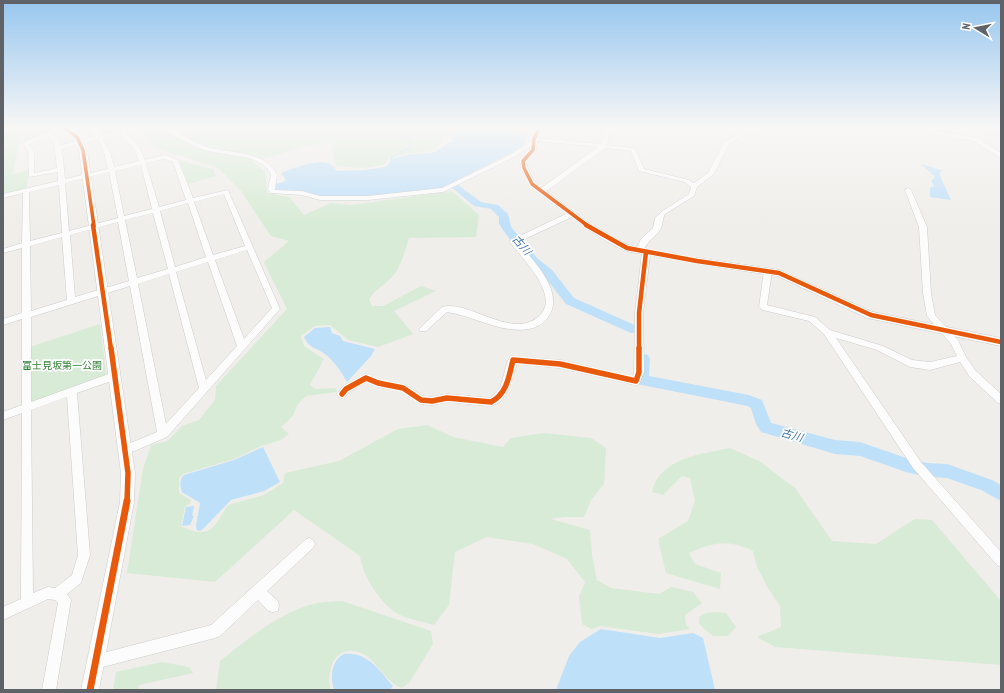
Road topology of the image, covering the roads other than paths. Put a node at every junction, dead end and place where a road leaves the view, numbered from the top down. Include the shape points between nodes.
1 (32, 159) edge
2 (60, 159) edge
3 (84, 159) edge
4 (109, 159) edge
5 (154, 159) edge
6 (171, 159) edge
7 (256, 159) edge
8 (506, 159) edge
9 (525, 159) edge
10 (585, 159) edge
11 (637, 159) edge
12 (718, 159) edge
13 (143, 162) junction
14 (61, 169) junction
15 (112, 170) junction
16 (87, 176) junction
17 (62, 182) junction
18 (694, 186) junction
19 (26, 190) junction
20 (908, 190) dead end
21 (541, 191) junction
22 (3, 196) edge
23 (190, 201) junction
24 (156, 210) junction
25 (572, 214) junction
26 (121, 219) junction
27 (94, 227) junction
28 (66, 234) junction
29 (26, 245) junction
30 (249, 246) junction
31 (3, 251) edge
32 (642, 251) junction
33 (210, 258) junction
34 (697, 261) joint
35 (172, 270) junction
36 (768, 270) junction
37 (134, 282) junction
38 (102, 291) junction
39 (71, 301) junction
40 (25, 315) junction
41 (3, 322) edge
42 (423, 329) dead end
43 (943, 329) junction
44 (826, 332) junction
45 (1001, 342) edge
46 (242, 347) junction
47 (962, 358) junction
48 (114, 376) junction
49 (204, 389) junction
50 (72, 392) junction
51 (342, 394) dead end
52 (1001, 400) edge
53 (26, 408) junction
54 (3, 416) edge
55 (163, 434) junction
56 (125, 450) junction
57 (309, 544) dead end
58 (1001, 561) edge
59 (258, 591) junction
60 (57, 594) junction
61 (27, 603) junction
62 (274, 606) dead end
63 (3, 614) edge
64 (95, 662) junction
65 (49, 690) edge
66 (90, 690) edge

1 - 14 street via 31,176
2 - 14 street
3 - 16 street
4 - 15 street
5 - 13 street
6 - 23 street via 176,161
7 - 8 street via 268,164 274,174 271,186 273,192 320,198 368,198 427,193 455,186
9 - 21 street via 523,165 530,180
10 - 21 street
11 - 18 street via 641,170
12 - 18 street via 711,174
13 - 15 street
13 - 24 street
14 - 17 street
15 - 16 street
15 - 26 street
16 - 17 street
16 - 27 street
17 - 19 street
17 - 28 street
18 - 32 street via 692,195 659,218 657,228 644,241
19 - 22 street
19 - 29 street
20 - 43 street via 923,227 931,316
21 - 25 street
23 - 24 street
23 - 30 street via 226,192
23 - 33 street
24 - 26 street
24 - 35 street
25 - 32 street via 602,235 627,248
25 - 42 street via 512,241 550,292 551,299 545,317 537,323 516,327 445,309
26 - 27 street
26 - 37 street
27 - 28 street
27 - 38 street
28 - 29 street
28 - 39 street
29 - 31 street
29 - 40 street
30 - 33 street
30 - 46 street via 276,309
32 - 34 street
32 - 51 street via 639,372 636,381 553,363 513,360 502,394 491,402 459,398 421,400 403,388 366,378
33 - 35 street
33 - 46 street
34 - 36 street
35 - 37 street
35 - 49 street
36 - 43 street via 790,277 871,315
36 - 44 street via 763,307 812,319
37 - 38 street
37 - 55 street
38 - 39 street
38 - 48 street
39 - 40 street
40 - 41 street
40 - 53 street
43 - 45 street
43 - 47 street via 957,345
44 - 47 street via 880,348 910,363 930,366
44 - 58 street via 919,468
46 - 49 street
47 - 52 street via 980,382
48 - 50 street
48 - 56 street
49 - 55 street
50 - 53 street
50 - 60 street via 84,555 77,579
53 - 54 street
53 - 61 street
55 - 56 street
56 - 64 street via 128,473 127,502
57 - 59 street
59 - 62 street
59 - 64 street via 215,630
60 - 61 street via 48,593
60 - 65 street via 65,600
61 - 63 street
64 - 66 street

